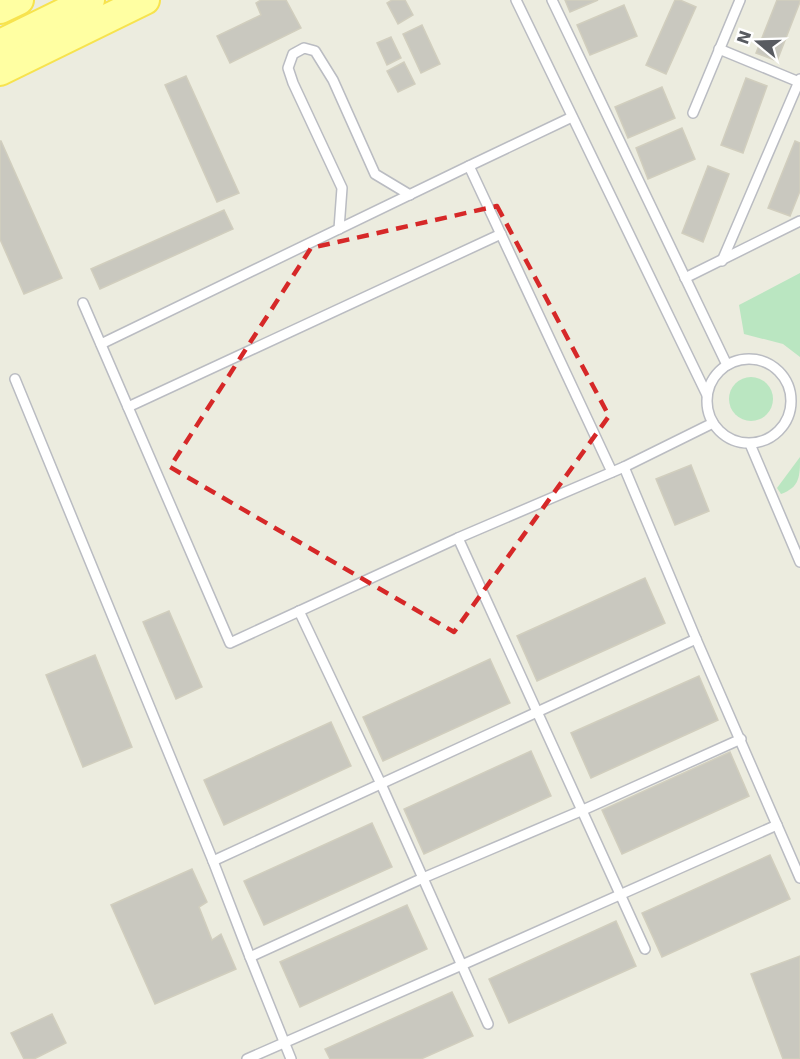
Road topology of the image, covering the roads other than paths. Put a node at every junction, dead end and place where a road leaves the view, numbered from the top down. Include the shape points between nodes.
1 (19, 0) edge
2 (90, 0) edge
3 (145, 0) edge
4 (516, 0) edge
5 (552, 0) edge
6 (740, 0) edge
7 (0, 9) edge
8 (0, 44) edge
9 (719, 50) junction
10 (0, 71) edge
11 (799, 80) edge
12 (693, 113) dead end
13 (572, 117) junction
14 (469, 166) junction
15 (410, 195) junction
16 (800, 221) edge
17 (339, 229) junction
18 (501, 234) junction
19 (722, 261) junction
20 (686, 278) junction
21 (83, 303) dead end
22 (101, 345) junction
23 (728, 365) junction
24 (15, 379) dead end
25 (707, 395) junction
26 (128, 407) junction
27 (713, 423) junction
28 (750, 444) junction
29 (624, 467) junction
30 (612, 472) junction
31 (458, 538) junction
32 (800, 562) edge
33 (299, 611) junction
34 (696, 639) junction
35 (538, 712) junction
36 (741, 739) junction
37 (381, 784) junction
38 (583, 810) junction
39 (777, 825) junction
40 (213, 861) junction
41 (423, 878) junction
42 (800, 878) edge
43 (620, 894) junction
44 (645, 949) dead end
45 (250, 957) junction
46 (462, 965) junction
47 (488, 1024) dead end
48 (284, 1043) junction
49 (247, 1059) edge
50 (291, 1059) edge

1 - 7 main road
2 - 8 main road
3 - 10 main road
4 - 13 lane
5 - 20 lane
6 - 9 lane
9 - 11 lane
9 - 12 lane
11 - 19 lane
13 - 14 lane
13 - 25 lane
14 - 15 lane
14 - 18 lane
15 - 17 lane
15 - 17 lane via 375,174 333,81 315,51 304,48 293,54 288,68 342,188
16 - 19 lane
17 - 22 lane
18 - 26 lane
18 - 30 lane
19 - 20 lane
20 - 23 lane
21 - 22 lane
22 - 26 lane
23 - 25 lane via 720,369
23 - 28 lane via 745,358 759,359 772,364 789,385 791,412 785,425 776,435
24 - 40 lane
25 - 27 lane
26 - 33 lane via 230,643
27 - 28 lane via 735,441
27 - 29 lane
28 - 32 lane
29 - 30 lane
29 - 34 lane
30 - 31 lane
31 - 33 lane
31 - 35 lane
33 - 37 lane
34 - 35 lane
34 - 36 lane
35 - 37 lane
35 - 38 lane
36 - 38 lane
36 - 39 lane
37 - 40 lane
37 - 41 lane
38 - 41 lane
38 - 43 lane
39 - 42 lane
39 - 43 lane
40 - 45 lane
41 - 45 lane
41 - 46 lane
43 - 44 lane
43 - 46 lane
45 - 48 lane
46 - 47 lane
46 - 48 lane
48 - 49 lane
48 - 50 lane

